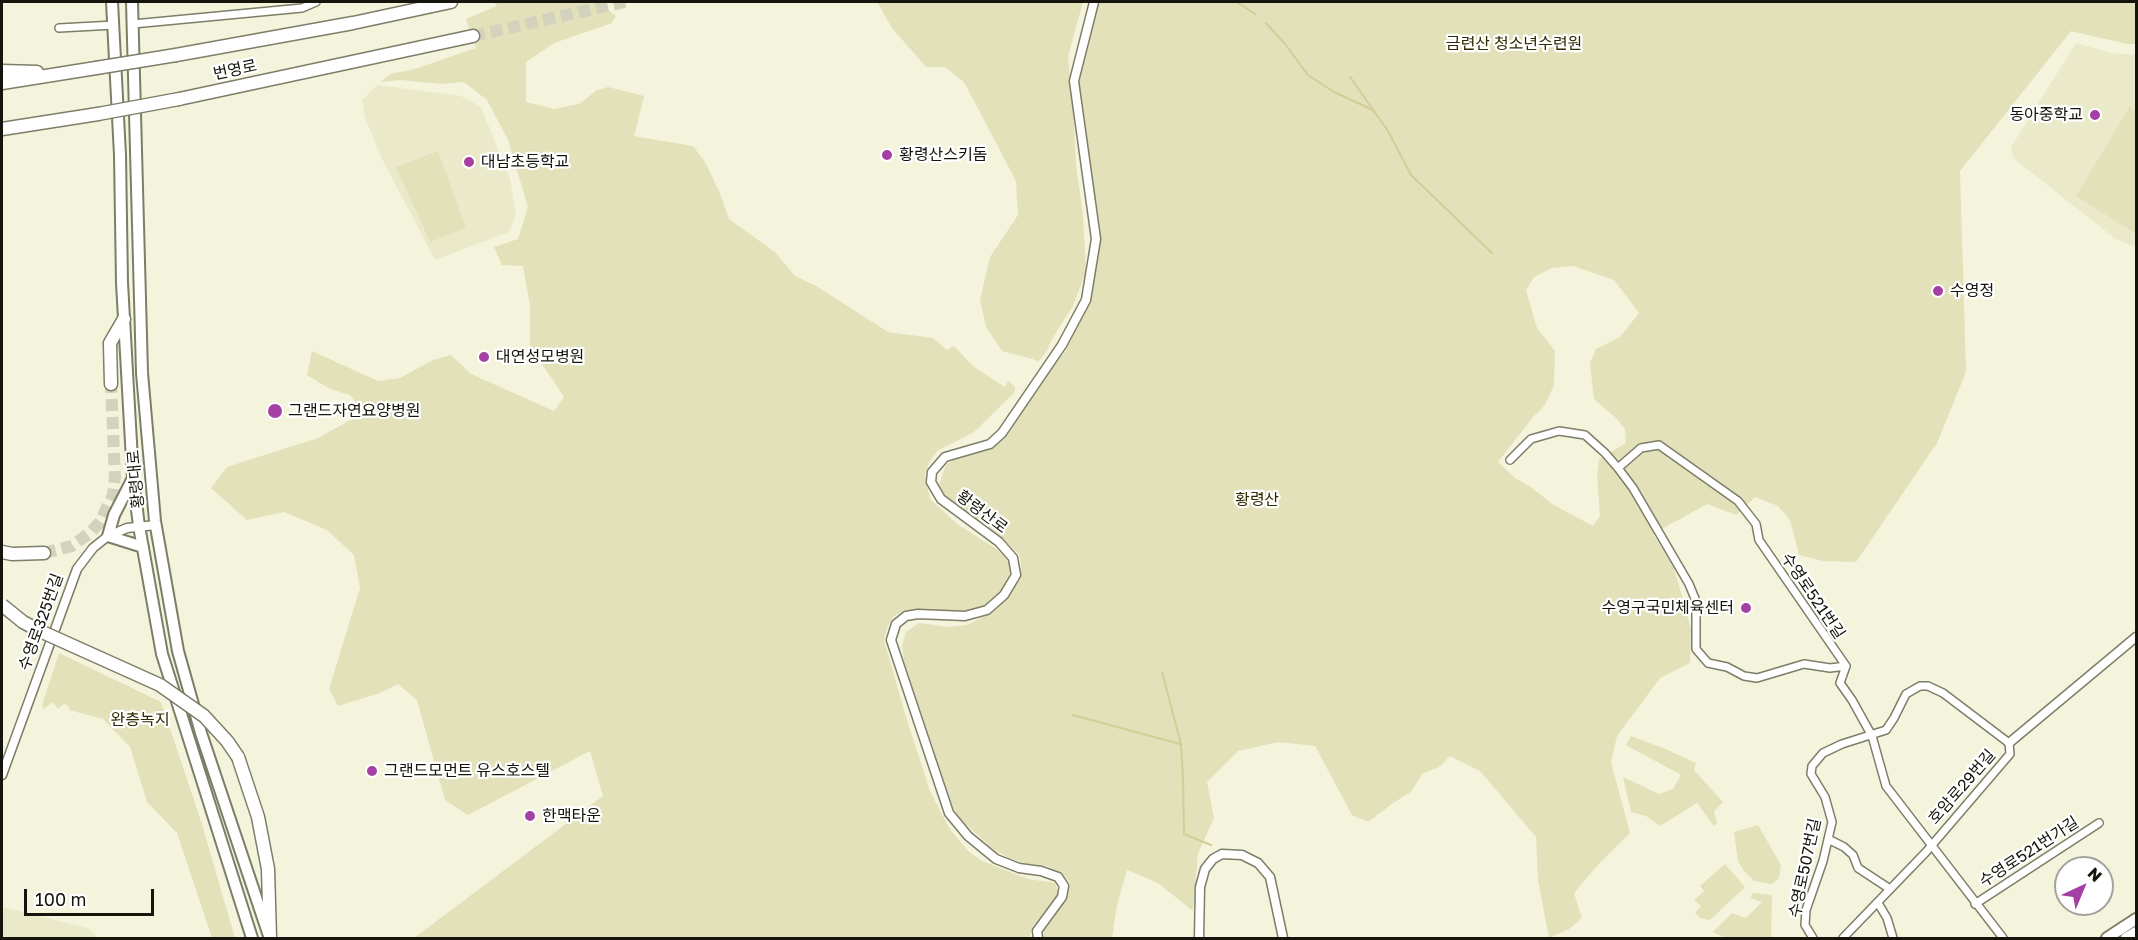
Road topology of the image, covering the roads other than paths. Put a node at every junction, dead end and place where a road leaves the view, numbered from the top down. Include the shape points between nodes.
1 (112, 2) edge
2 (132, 2) edge
3 (316, 2) edge
4 (451, 2) edge
5 (1094, 2) edge
6 (133, 24) junction
7 (114, 25) junction
8 (59, 28) dead end
9 (473, 36) tunnel mouth
10 (2, 71) edge
11 (71, 73) junction
12 (2, 83) edge
13 (2, 129) edge
14 (124, 319) junction
15 (111, 384) tunnel mouth
16 (1510, 460) dead end
17 (1618, 468) junction
18 (133, 478) junction
19 (156, 525) junction
20 (139, 526) junction
21 (108, 536) junction
22 (143, 547) junction
23 (2, 552) edge
24 (44, 553) tunnel mouth
25 (2, 605) edge
26 (2136, 637) edge
27 (1845, 666) junction
28 (1872, 736) junction
29 (2009, 743) junction
30 (2, 775) edge
31 (2099, 823) dead end
32 (1828, 840) junction
33 (1931, 846) junction
34 (1890, 889) junction
35 (1878, 903) junction
36 (1975, 904) junction
37 (2136, 919) edge
38 (2136, 932) edge
39 (252, 939) edge
40 (270, 939) edge
41 (1038, 939) edge
42 (1199, 939) edge
43 (1283, 939) edge
44 (1813, 939) edge
45 (1844, 939) edge
46 (1893, 939) edge
47 (2003, 939) edge
48 (2107, 939) edge
49 (2126, 939) edge

1 - 7 main road, 황령대로
2 - 6 main road, 황령대로
3 - 6 street via 302,8
4 - 11 highway, 번영로, bridge
5 - 41 street, 황령산로 via 1074,81 1096,239 1086,300 1062,345 1002,433 990,444 945,457 932,471 931,482 941,499 999,542 1013,558 1016,575 987,610 965,616 906,616 896,624 891,640 949,813 968,836 996,859 1058,876 1064,886 1062,897 1037,931
6 - 19 main road, 황령대로 via 142,373
7 - 8 street
7 - 14 main road, 황령대로
9 - 13 highway, 번영로, bridge via 179,99
10 - 11 highway
11 - 12 highway, 번영로
14 - 15 highway via 110,343
14 - 18 main road, 황령대로
16 - 17 street via 1531,439 1559,431 1585,435
17 - 27 street, 수영로521번길 via 1641,448 1659,445 1738,501 1756,524 1759,540
17 - 27 street via 1689,584 1696,602 1696,650 1708,663 1757,678 1804,664
18 - 20 main road, 황령대로
18 - 21 main road
19 - 20 street, 수영로325번길
19 - 40 main road, 황령대로 via 178,651 201,733
20 - 21 street, 수영로325번길
20 - 22 main road, 황령대로
21 - 22 main road
21 - 30 street, 수영로325번길 via 84,559 71,582
22 - 39 main road, 황령대로 via 162,654
23 - 24 highway
25 - 40 highway, bridge via 40,631 160,685 204,716 227,741 238,757 258,817 268,869
26 - 29 street, 호암로29번길
27 - 28 street, 수영로521번길 via 1840,683
28 - 29 street via 1886,730 1906,694 1928,686
28 - 32 street, 수영로507번길 via 1823,753 1812,766 1811,774 1825,797 1832,822
28 - 33 street, 수영로521번길 via 1886,786
29 - 33 street, 호암로29번길 via 2010,754
31 - 36 street, 수영로521번가길
32 - 34 street via 1844,847 1853,855 1858,868
32 - 44 street, 수영로507번길 via 1806,910 1805,925
33 - 34 street, 호암로29번길
33 - 36 street, 수영로521번길
34 - 35 street, 호암로29번길
35 - 45 street, 호암로29번길
35 - 46 street
36 - 47 street, 수영로521번길
37 - 48 main road
38 - 49 main road
42 - 43 street via 1200,887 1205,869 1222,854 1242,855 1258,862 1270,877

